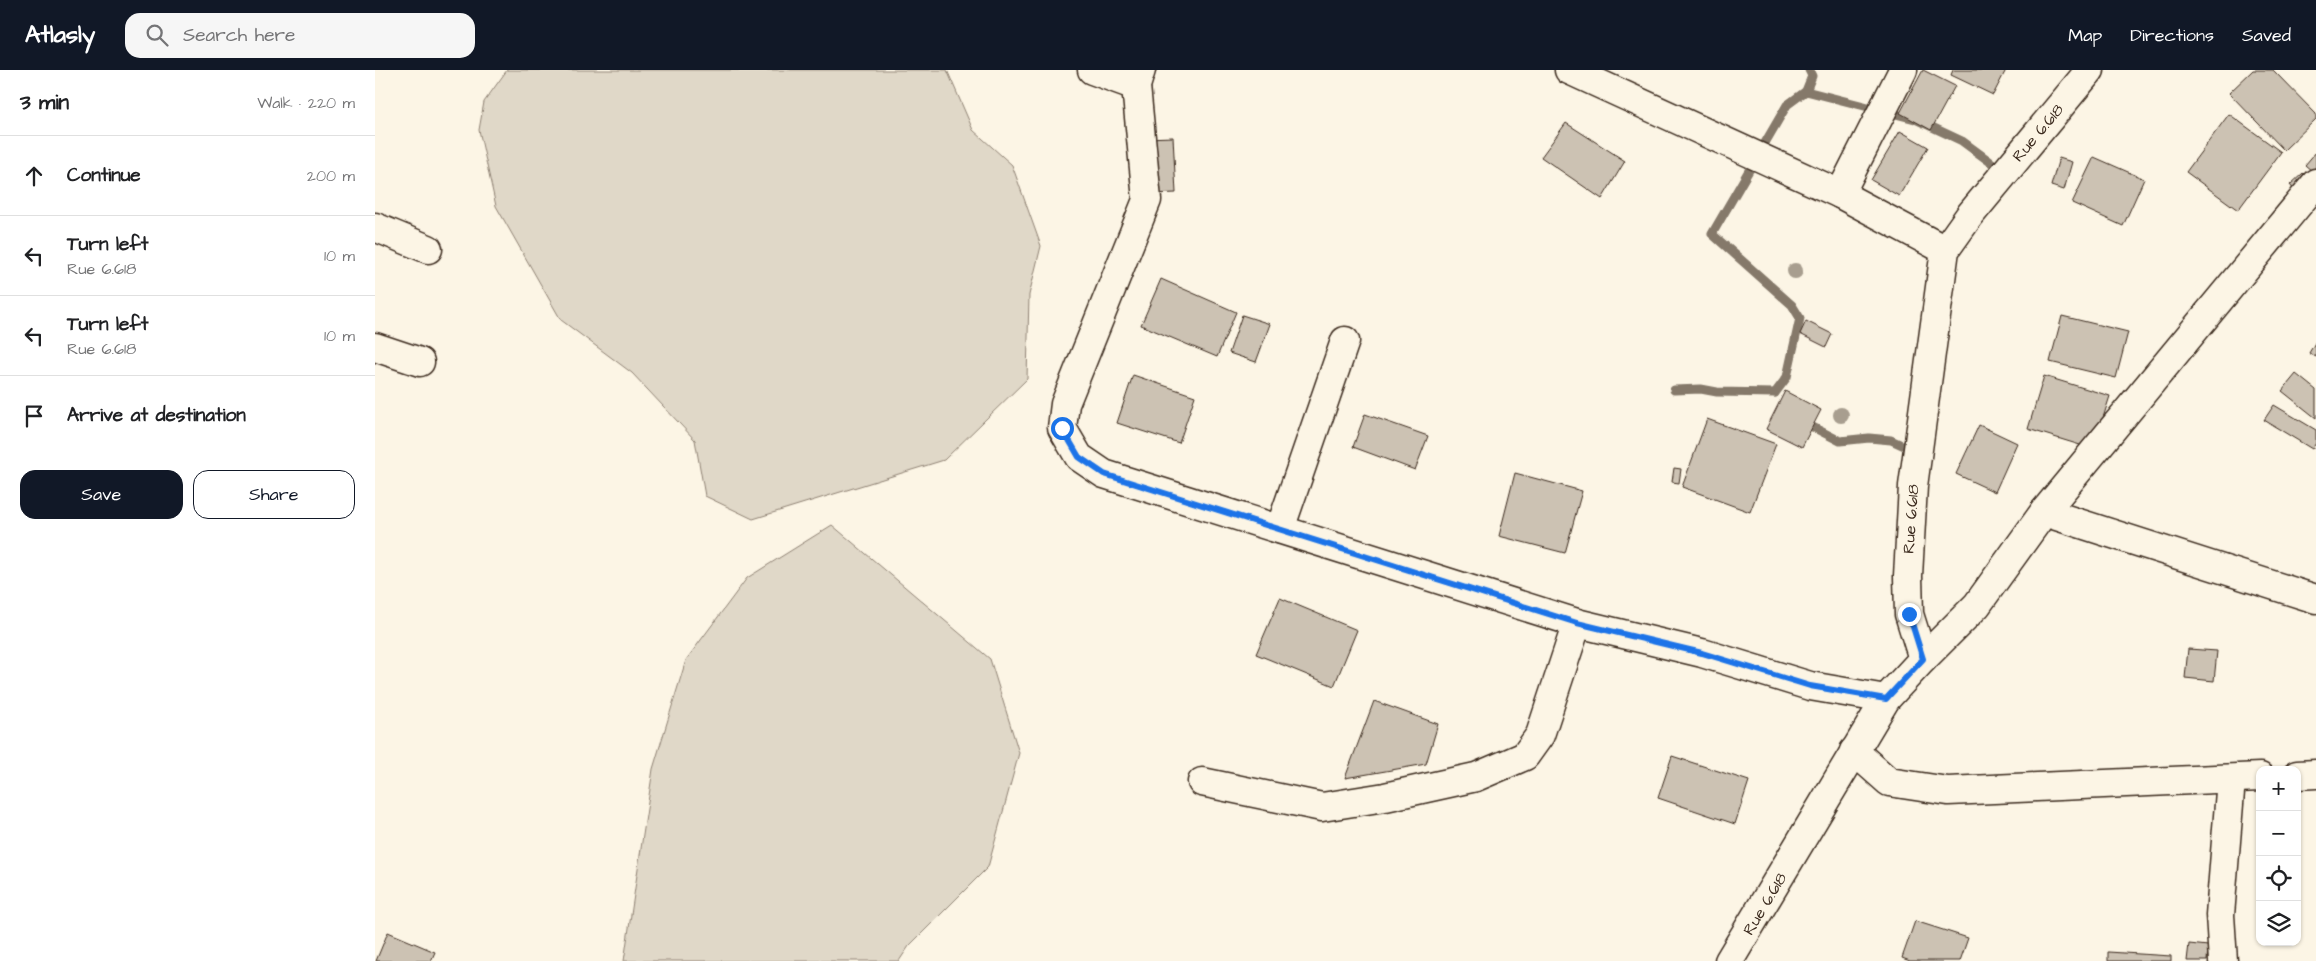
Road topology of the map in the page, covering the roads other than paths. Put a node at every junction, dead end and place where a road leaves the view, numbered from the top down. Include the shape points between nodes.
1 (1092, 70) edge
2 (1569, 70) edge
3 (1903, 70) edge
4 (2090, 70) edge
5 (1138, 78) edge
6 (2316, 183) edge
7 (1840, 194) junction
8 (375, 227) edge
9 (428, 249) dead end
10 (1945, 250) junction
11 (1345, 340) dead end
12 (375, 347) edge
13 (420, 362) dead end
14 (2044, 512) junction
15 (1280, 529) junction
16 (2316, 599) edge
17 (1577, 623) junction
18 (1923, 659) junction
19 (1886, 699) junction
20 (1854, 751) junction
21 (2316, 774) edge
22 (2301, 775) edge
23 (2256, 777) edge
24 (2231, 779) junction
25 (1202, 782) dead end
26 (1729, 961) edge
27 (2223, 961) edge

1 - 5 street
2 - 7 street
3 - 7 street
4 - 10 street, Rue 6.618
5 - 15 street via 1147,200 1065,404 1062,428 1079,457 1104,474
6 - 14 street
7 - 10 street
8 - 9 street
10 - 18 street, Rue 6.618 via 1913,486 1908,576 1909,614
11 - 15 street
12 - 13 street
14 - 16 street
14 - 18 street via 1977,605
15 - 17 street
17 - 19 street via 1702,653 1810,686
17 - 25 street via 1540,735 1525,756 1475,777 1322,807
18 - 19 street, Rue 6.618
19 - 20 street, Rue 6.618
20 - 24 street via 1889,782 1948,791
20 - 26 street, Rue 6.618
21 - 22 street
23 - 24 street
24 - 27 street via 2220,915

